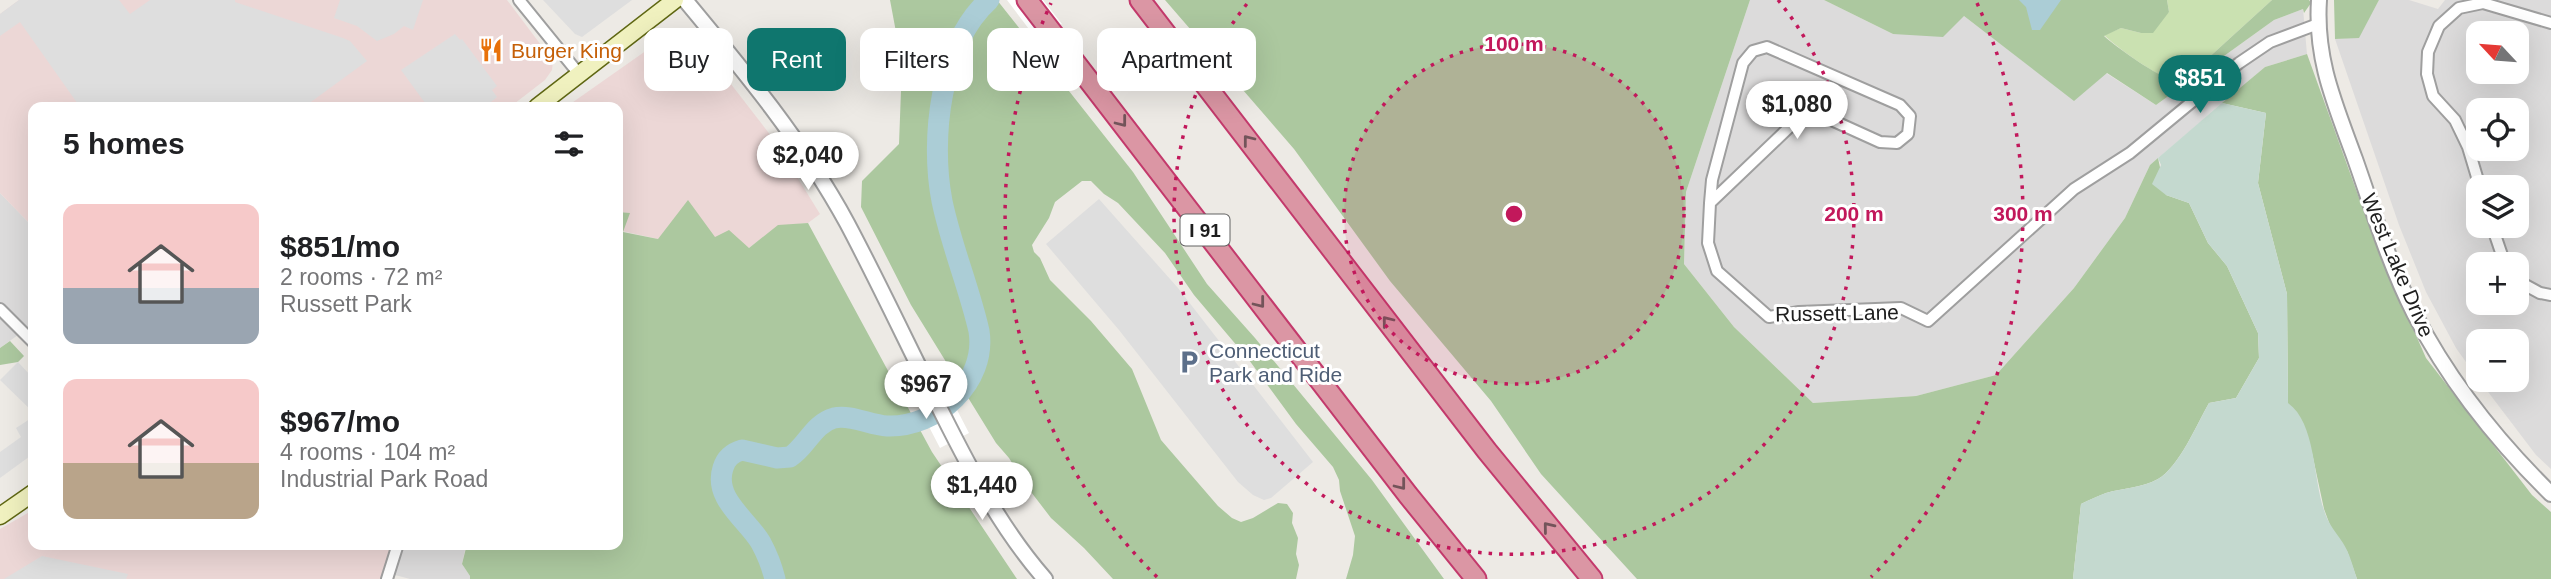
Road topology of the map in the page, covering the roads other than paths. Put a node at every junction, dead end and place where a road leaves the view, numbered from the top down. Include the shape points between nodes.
1 (519, 0) edge
2 (675, 0) edge
3 (685, 0) edge
4 (1027, 0) edge
5 (1140, 0) edge
6 (2319, 0) edge
7 (2551, 23) edge
8 (2318, 24) junction
9 (579, 74) junction
10 (543, 102) edge
11 (2477, 175) edge
12 (1710, 203) junction
13 (2529, 287) edge
14 (2551, 295) edge
15 (0, 309) edge
16 (28, 337) edge
17 (2551, 494) edge
18 (28, 496) edge
19 (0, 516) edge
20 (396, 550) edge
21 (387, 579) edge
22 (1045, 579) edge
23 (1476, 579) edge
24 (1592, 579) edge

1 - 9 street
2 - 9 main road
3 - 22 street via 756,86 808,160 847,224 956,440 1000,517
4 -> 23 highway, I 91
24 -> 5 highway via 1486,450
6 - 8 street, West Lake Drive
7 - 11 street via 2483,3 2459,8 2439,26 2428,52 2427,74 2433,96 2455,120 2469,147
8 - 12 street, Russett Lane via 2270,42 2239,63 2130,153 2074,189 1928,321 1901,308 1769,317 1717,271 1708,243
8 - 17 street, West Lake Drive via 2325,72 2413,311 2442,364 2480,417
9 - 10 main road
12 - 12 street, Russett Lane via 1801,116 1816,113 1880,142 1897,143 1908,134 1910,116 1899,105 1767,47 1753,51 1744,63
13 - 14 street
15 - 16 street
18 - 19 main road
20 - 21 street

